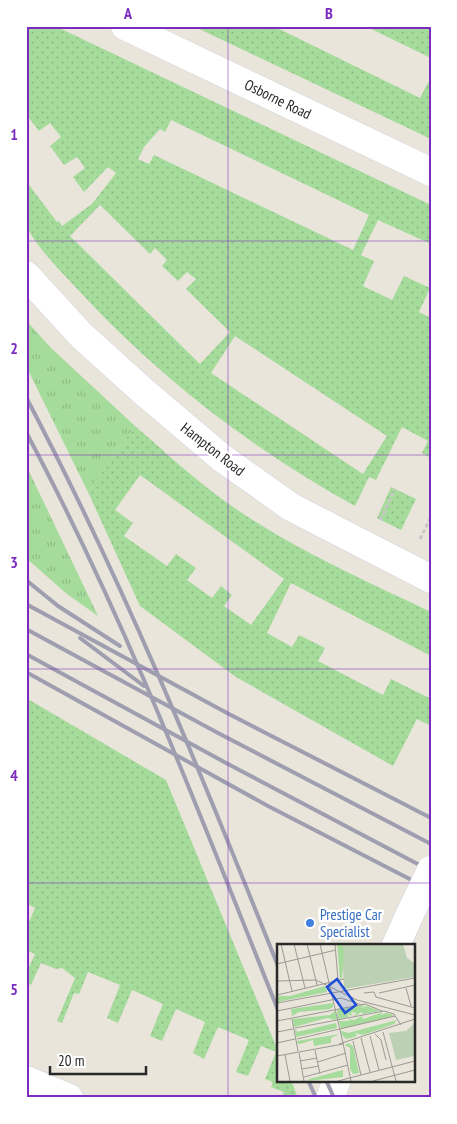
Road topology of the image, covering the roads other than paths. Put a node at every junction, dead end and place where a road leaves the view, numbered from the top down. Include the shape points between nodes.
1 (125, 26) edge
2 (431, 172) edge
3 (26, 275) edge
4 (431, 579) edge
5 (431, 870) edge
6 (396, 944) edge
7 (26, 1080) edge
8 (336, 1082) edge
9 (69, 1098) edge
10 (330, 1098) edge

1 - 2 street, Osborne Road
3 - 4 street, Hampton Road via 81,335 222,458 291,507
5 - 6 street, bridge
7 - 9 street
8 - 10 street

